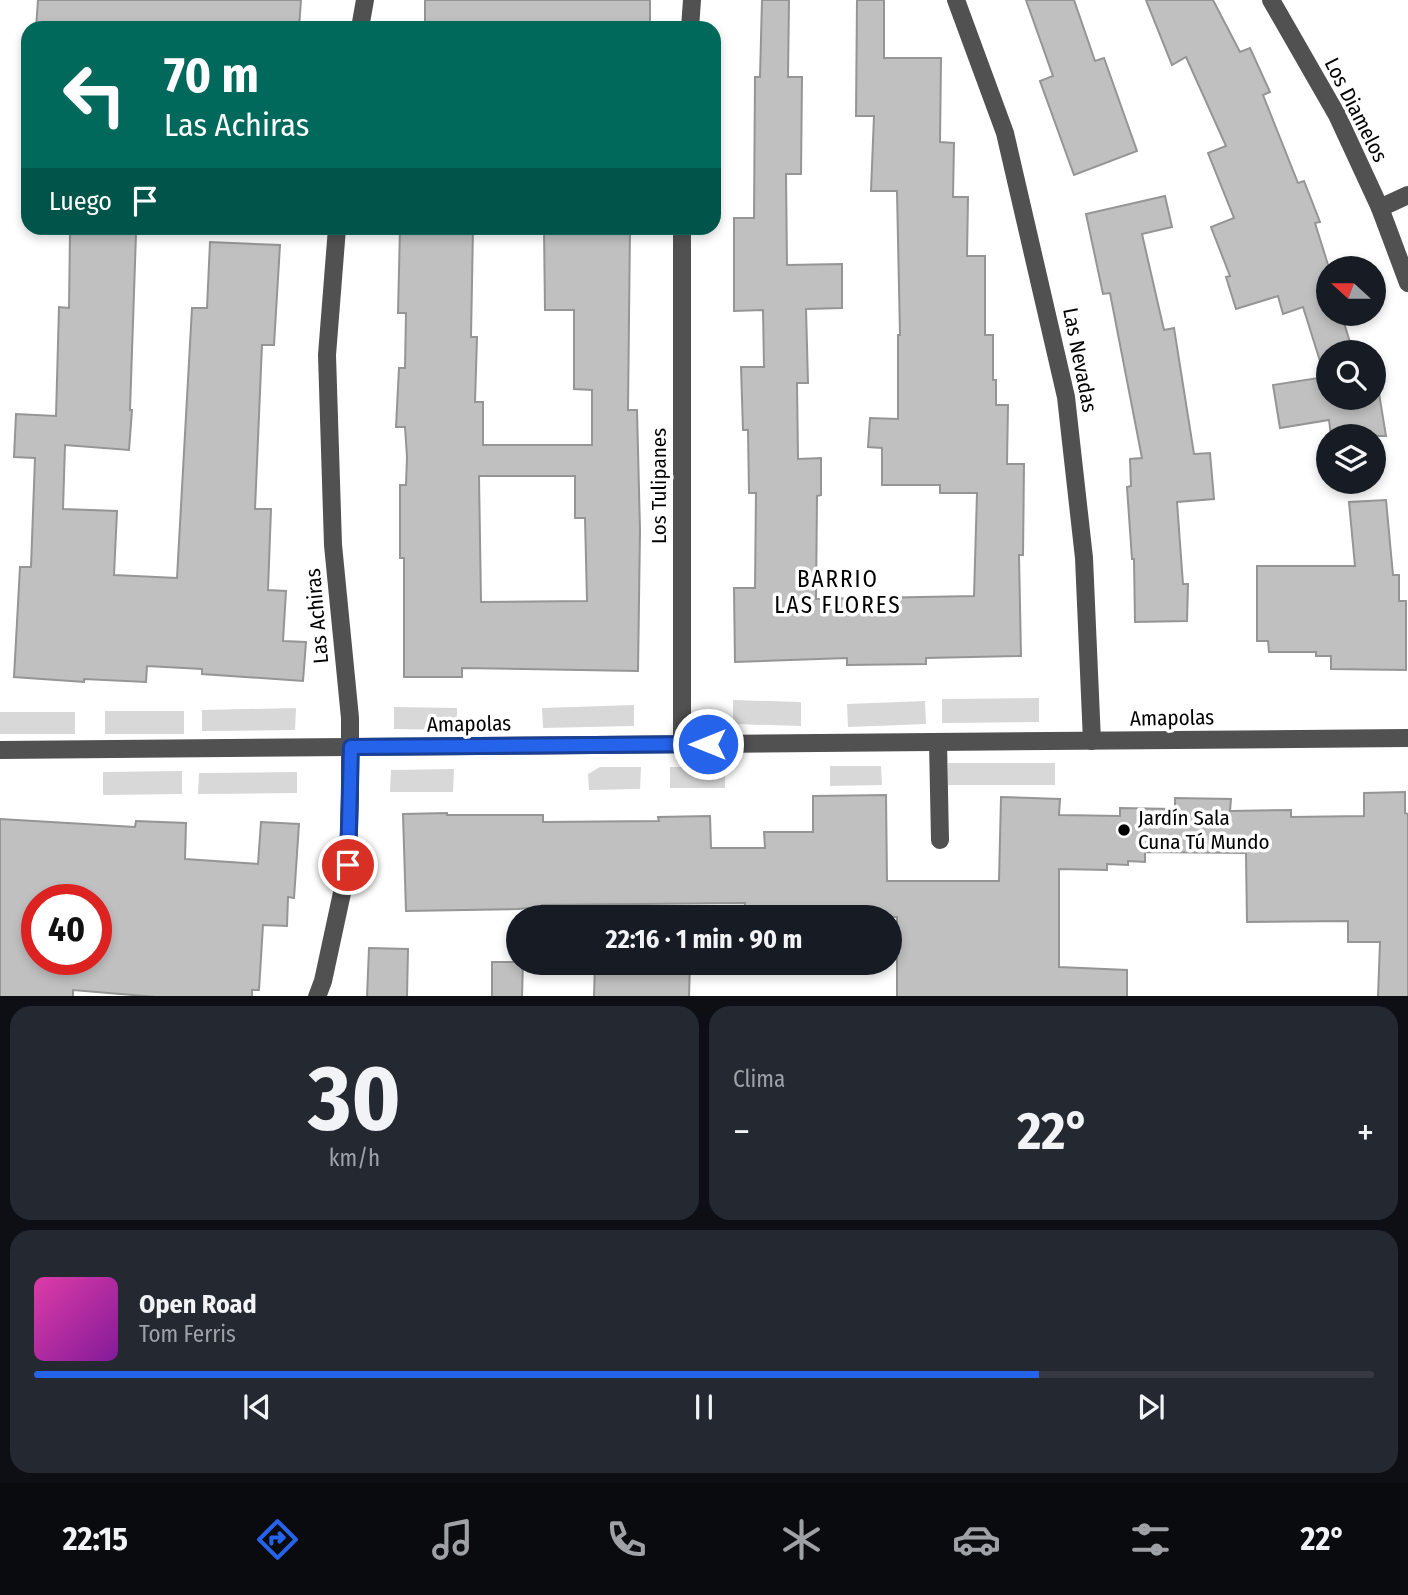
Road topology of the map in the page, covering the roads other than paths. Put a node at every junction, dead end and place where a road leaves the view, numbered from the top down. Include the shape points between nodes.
1 (365, 0) edge
2 (692, 0) edge
3 (956, 0) edge
4 (1271, 0) edge
5 (361, 21) edge
6 (690, 21) edge
7 (1408, 195) edge
8 (1380, 208) junction
9 (336, 235) edge
10 (682, 235) edge
11 (1408, 283) edge
12 (1408, 738) edge
13 (1091, 741) junction
14 (937, 743) junction
15 (682, 744) junction
16 (351, 747) junction
17 (0, 750) edge
18 (940, 840) dead end
19 (317, 996) edge

1 - 5 street
2 - 6 street
3 - 13 street, Las Nevadas via 1004,133 1066,397 1084,558
4 - 8 street, Los Diamelos via 1337,115
7 - 8 street
8 - 11 street, Los Diamelos
9 - 16 street, Las Achiras via 327,355 333,545
10 - 15 street, Los Tulipanes
12 - 13 street, Amapolas
13 - 14 street, Amapolas
14 - 15 street, Amapolas
14 - 18 street
15 - 16 street, Amapolas
16 - 17 street, Amapolas
16 - 19 street, Las Achiras via 348,865

